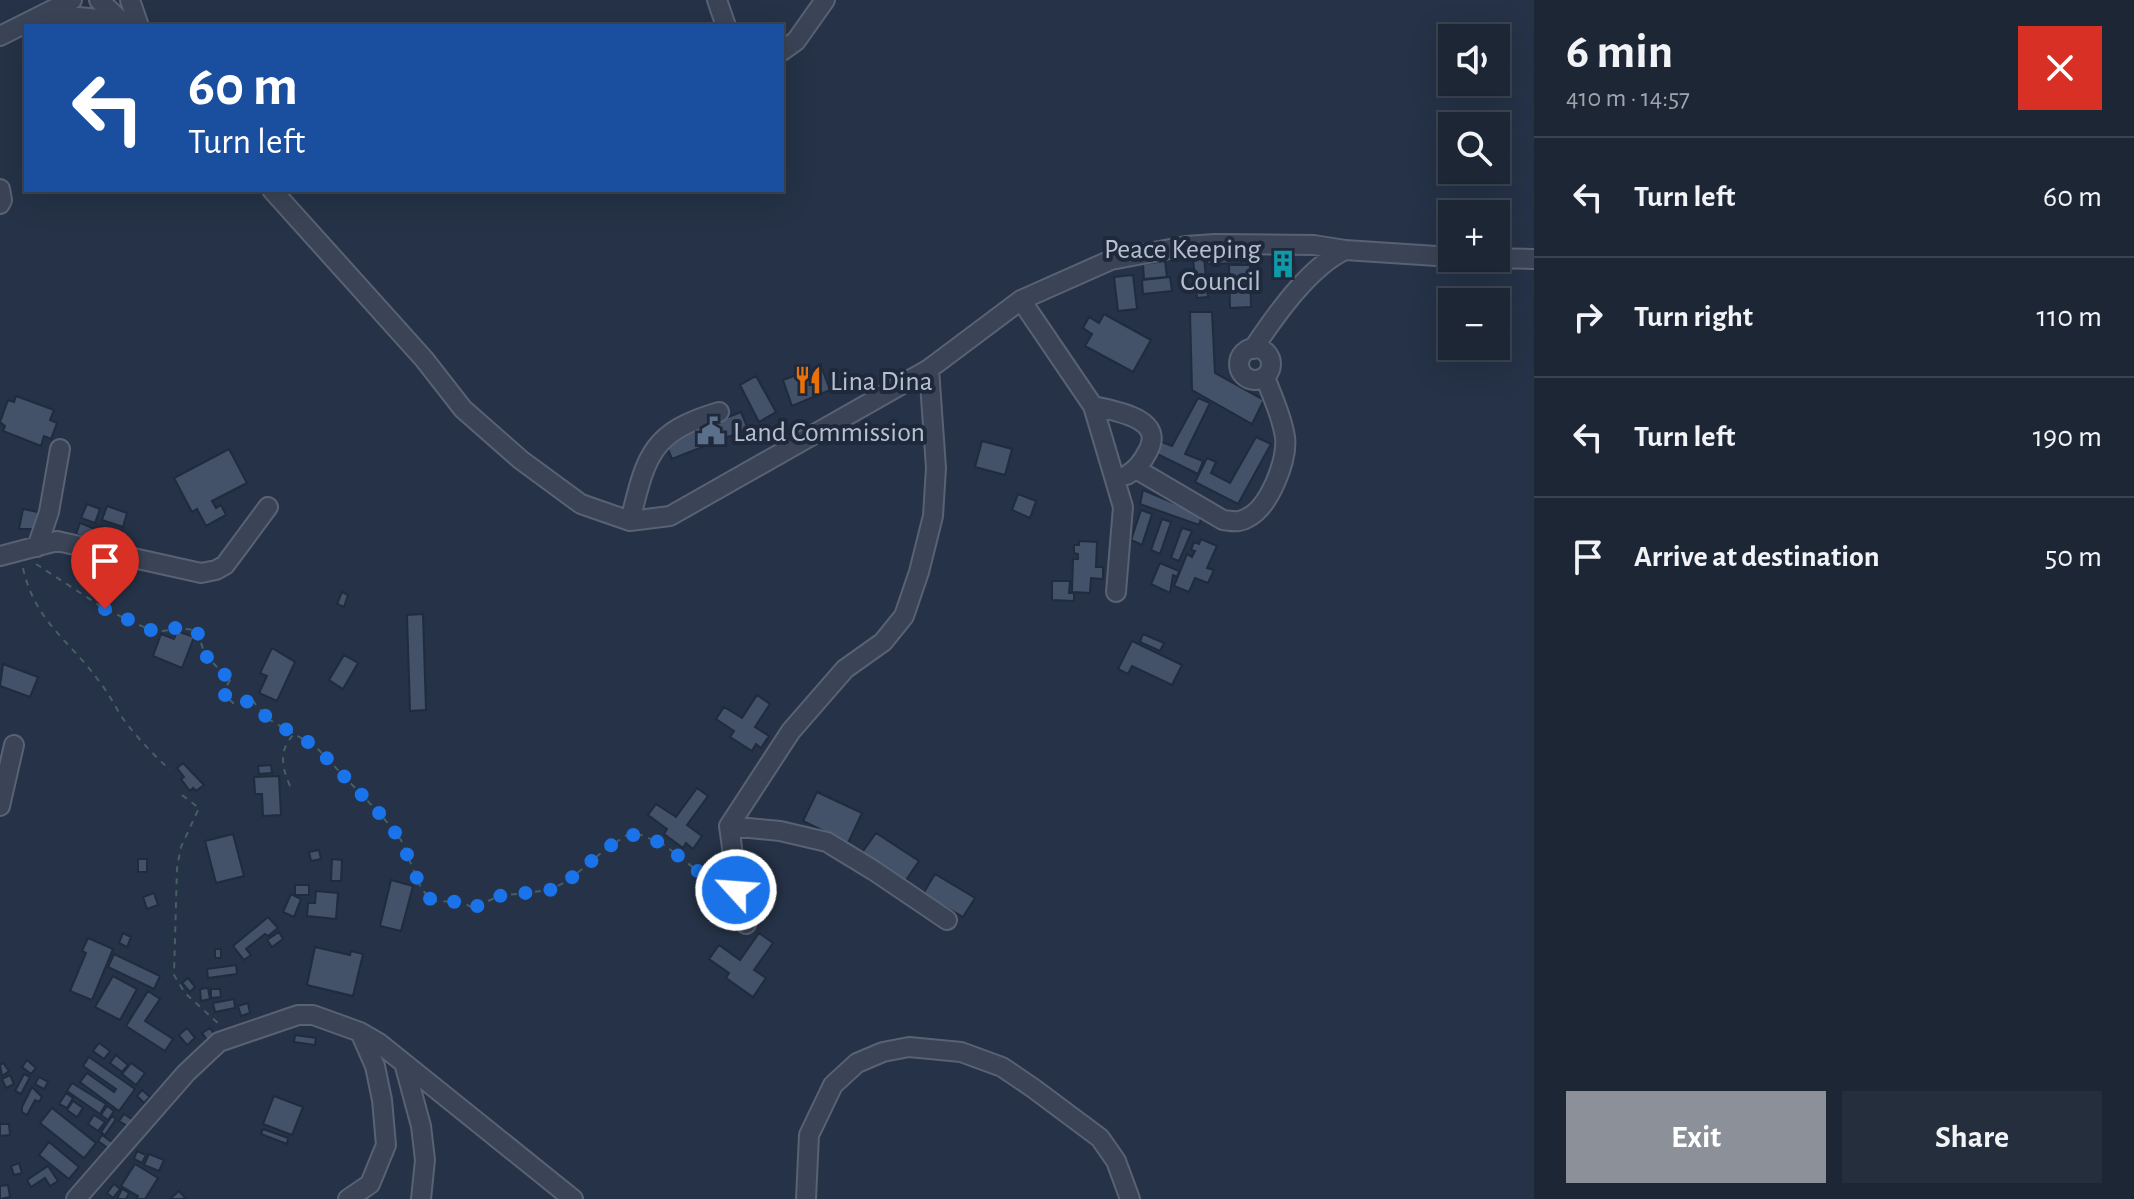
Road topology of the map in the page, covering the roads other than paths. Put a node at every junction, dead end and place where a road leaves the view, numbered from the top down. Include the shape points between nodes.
1 (72, 0) edge
2 (99, 0) edge
3 (717, 0) edge
4 (825, 0) edge
5 (46, 14) junction
6 (133, 15) edge
7 (25, 24) edge
8 (725, 24) edge
9 (24, 25) edge
10 (0, 36) edge
11 (784, 50) edge
12 (0, 189) edge
13 (274, 192) edge
14 (0, 204) edge
15 (1345, 250) junction
16 (1438, 256) edge
17 (1510, 259) edge
18 (1534, 259) edge
19 (1021, 300) junction
20 (929, 369) junction
21 (1093, 406) junction
22 (719, 412) dead end
23 (60, 449) dead end
24 (1136, 469) junction
25 (1114, 477) junction
26 (268, 507) dead end
27 (630, 521) junction
28 (31, 549) junction
29 (0, 556) edge
30 (1116, 592) dead end
31 (14, 745) dead end
32 (0, 806) edge
33 (729, 826) junction
34 (947, 920) dead end
35 (746, 924) dead end
36 (360, 1032) junction
37 (404, 1063) junction
38 (76, 1199) edge
39 (348, 1199) edge
40 (421, 1199) edge
41 (573, 1199) edge
42 (806, 1199) edge
43 (1130, 1199) edge

1 - 5 street
2 - 6 street
3 - 8 street
4 - 11 street
5 - 6 street
5 - 7 street
9 - 10 street
12 - 14 street
13 - 27 street via 463,409 581,504
15 - 16 street
15 - 19 street via 1283,243 1186,246 1111,260
15 - 24 street via 1300,288 1241,358 1242,374 1249,379 1265,377 1285,437 1280,474 1257,512 1237,522 1223,520
17 - 18 street
19 - 20 street
19 - 21 street
20 - 27 street via 670,516
20 - 33 street via 936,468 933,516 904,616 883,642 845,669 791,731
21 - 24 street via 1136,418 1150,431 1150,445
21 - 25 street
22 - 27 street via 667,435 651,453
23 - 28 street via 49,512
24 - 25 street
25 - 30 street via 1123,507
26 - 28 street via 225,565 201,573 57,541
28 - 29 street
31 - 32 street
33 - 34 street via 827,842
33 - 35 street via 736,890
36 - 37 street
36 - 38 street via 298,1015 219,1042
36 - 39 street via 375,1066 386,1145 370,1184
37 - 40 street via 421,1126
37 - 41 street
42 - 43 street via 809,1135 833,1085 857,1063 909,1047 961,1052 1025,1082 1100,1138 1116,1161

